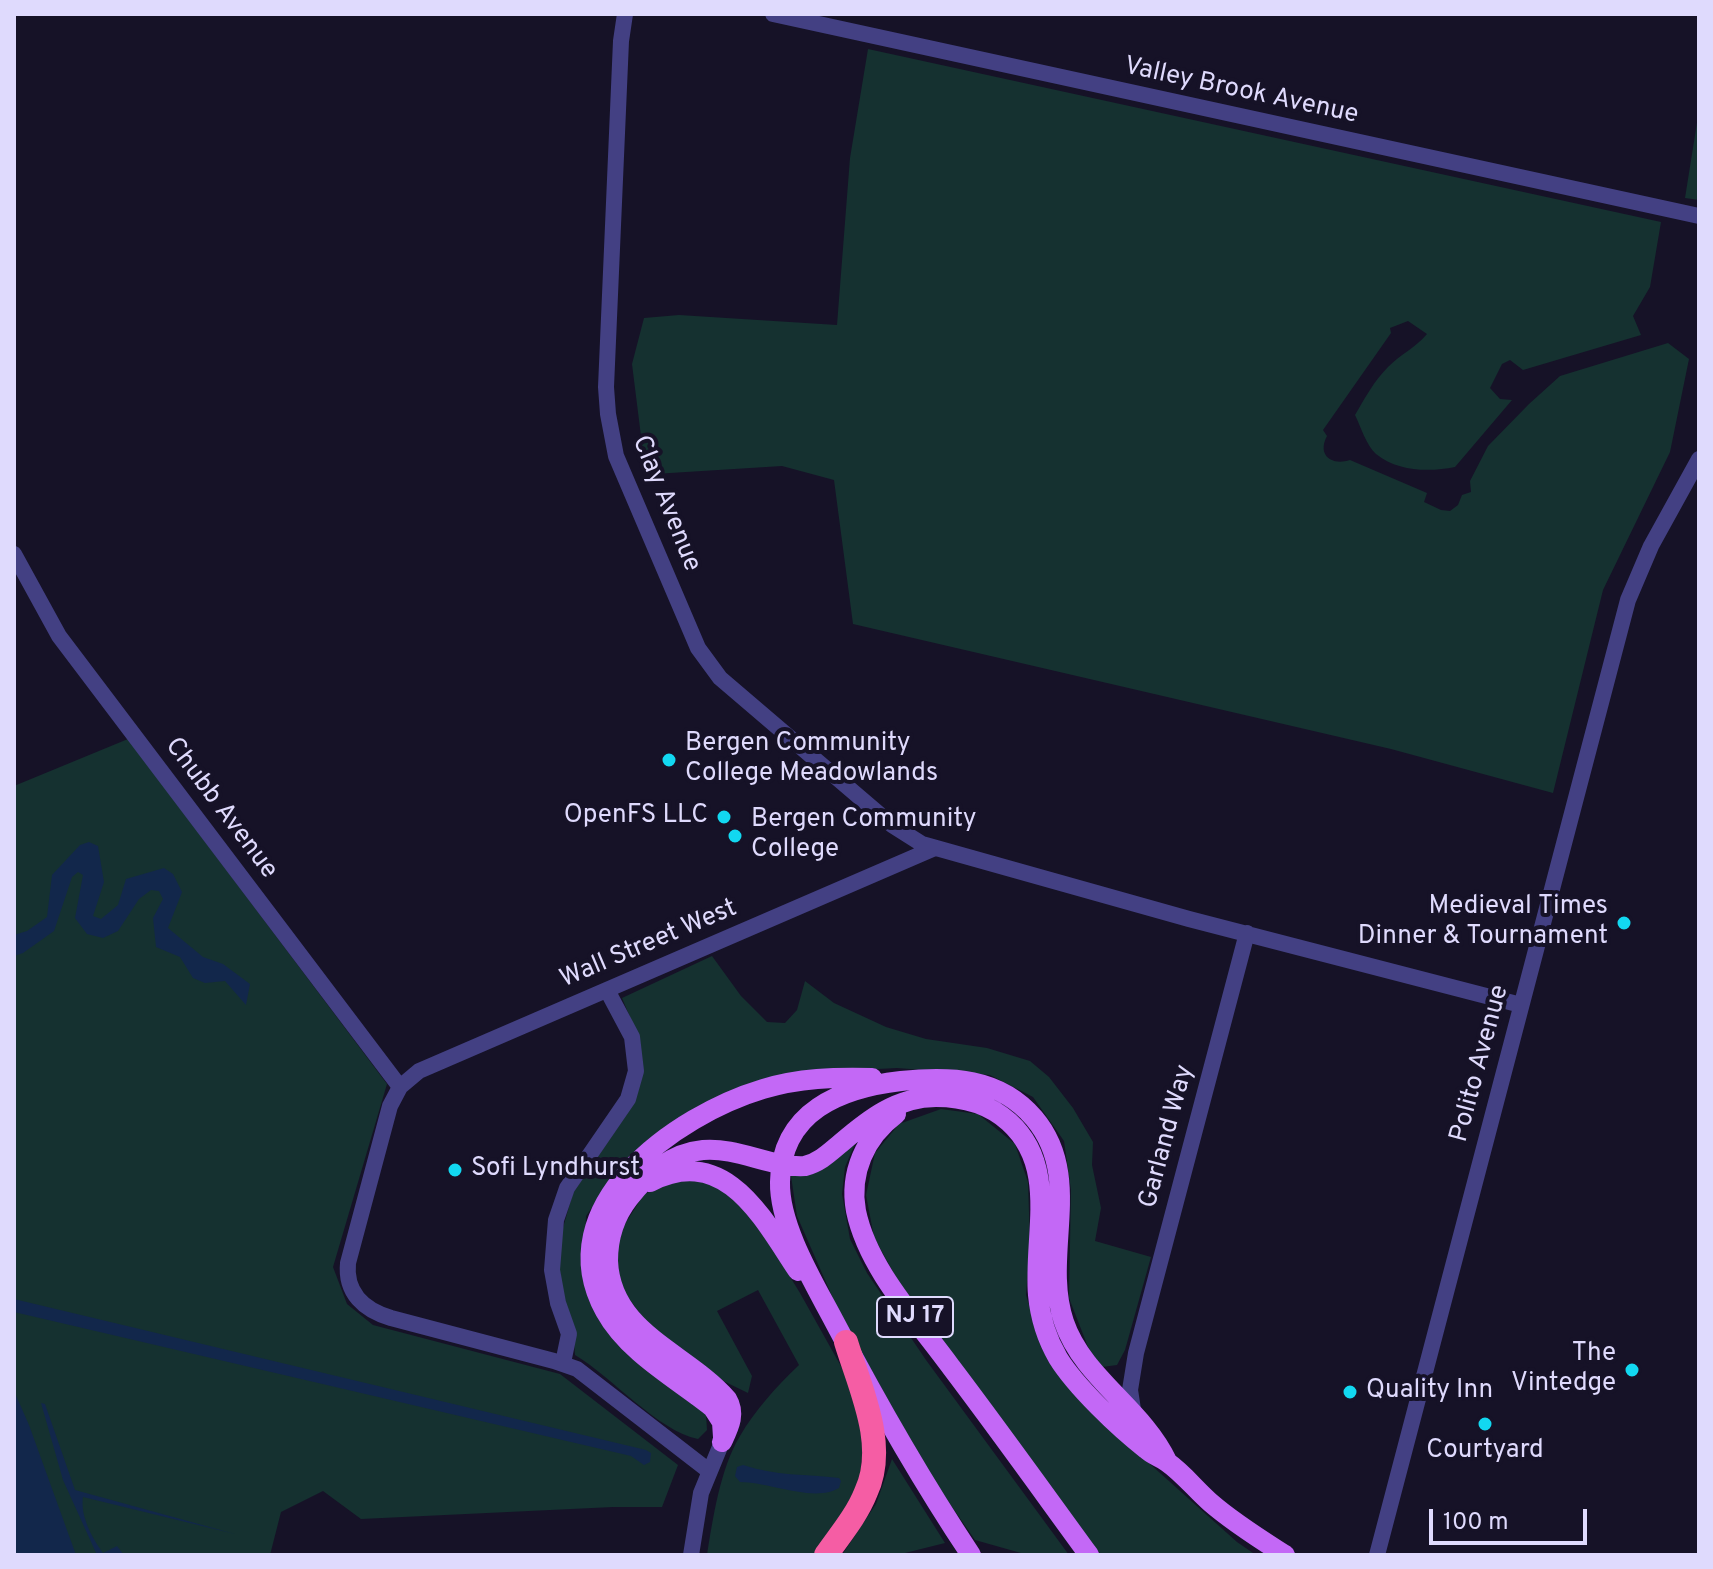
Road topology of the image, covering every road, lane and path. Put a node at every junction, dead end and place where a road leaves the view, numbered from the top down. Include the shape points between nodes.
1 (625, 14) edge
2 (773, 14) edge
3 (1699, 216) edge
4 (1699, 459) edge
5 (14, 554) edge
6 (935, 848) junction
7 (1247, 933) junction
8 (607, 990) junction
9 (1521, 1005) junction
10 (924, 1079) junction
11 (400, 1087) junction
12 (955, 1099) junction
13 (782, 1163) junction
14 (625, 1203) junction
15 (841, 1334) junction
16 (1136, 1353) junction
17 (563, 1363) junction
18 (1094, 1371) junction
19 (1135, 1416) junction
20 (722, 1442) junction
21 (1167, 1462) junction
22 (709, 1471) junction
23 (691, 1555) edge
24 (826, 1555) edge
25 (971, 1555) edge
26 (1089, 1555) edge
27 (1285, 1555) edge
28 (1377, 1555) edge

1 - 6 street, Clay Avenue via 606,387 616,456 708,664 892,825
2 - 3 street, Valley Brook Avenue
4 - 9 street, Polito Avenue via 1628,600
5 - 11 street, Chubb Avenue via 59,636
6 - 7 street
6 - 8 street, Wall Street West
7 - 9 street
7 - 16 street, Garland Way
8 - 11 street, Wall Street West via 419,1071
8 - 17 street via 632,1037 635,1081 624,1107 567,1188 546,1236 569,1334
9 - 28 street, Polito Avenue
10 - 13 main road, NJ 17 via 866,1087 829,1099 799,1125
10 - 18 main road, NJ 17 via 963,1079 992,1087 1025,1108 1044,1131 1061,1188 1059,1305 1072,1340
10 - 20 main road via 808,1079 733,1099 663,1140 605,1203 592,1252 601,1303 624,1338 713,1408 722,1422
11 - 17 street via 387,1113 350,1250 347,1276 354,1294 383,1315
12 - 13 main road via 928,1097 899,1104 818,1161
12 - 21 main road, NJ 17 via 997,1113 1018,1131 1032,1155 1041,1190 1039,1303 1058,1357 1124,1429
12 - 26 main road, NJ 17 via 911,1106 875,1134 856,1175 859,1220 887,1278
13 - 14 main road via 721,1151 687,1153 659,1167
13 - 15 main road, NJ 17 via 784,1210
14 - 15 main road via 649,1183 672,1174 703,1174 725,1181 753,1205
14 - 20 main road via 609,1245 616,1297 636,1326 727,1399 732,1418
15 - 24 highway via 870,1420 873,1463 862,1501
15 - 25 main road, NJ 17
16 - 18 street via 1122,1373
16 - 19 street, Garland Way via 1130,1390
17 - 22 street
18 - 19 main road, NJ 17
19 - 21 main road, NJ 17
20 - 22 street
21 - 27 main road, NJ 17 via 1222,1511
22 - 23 street via 697,1507

